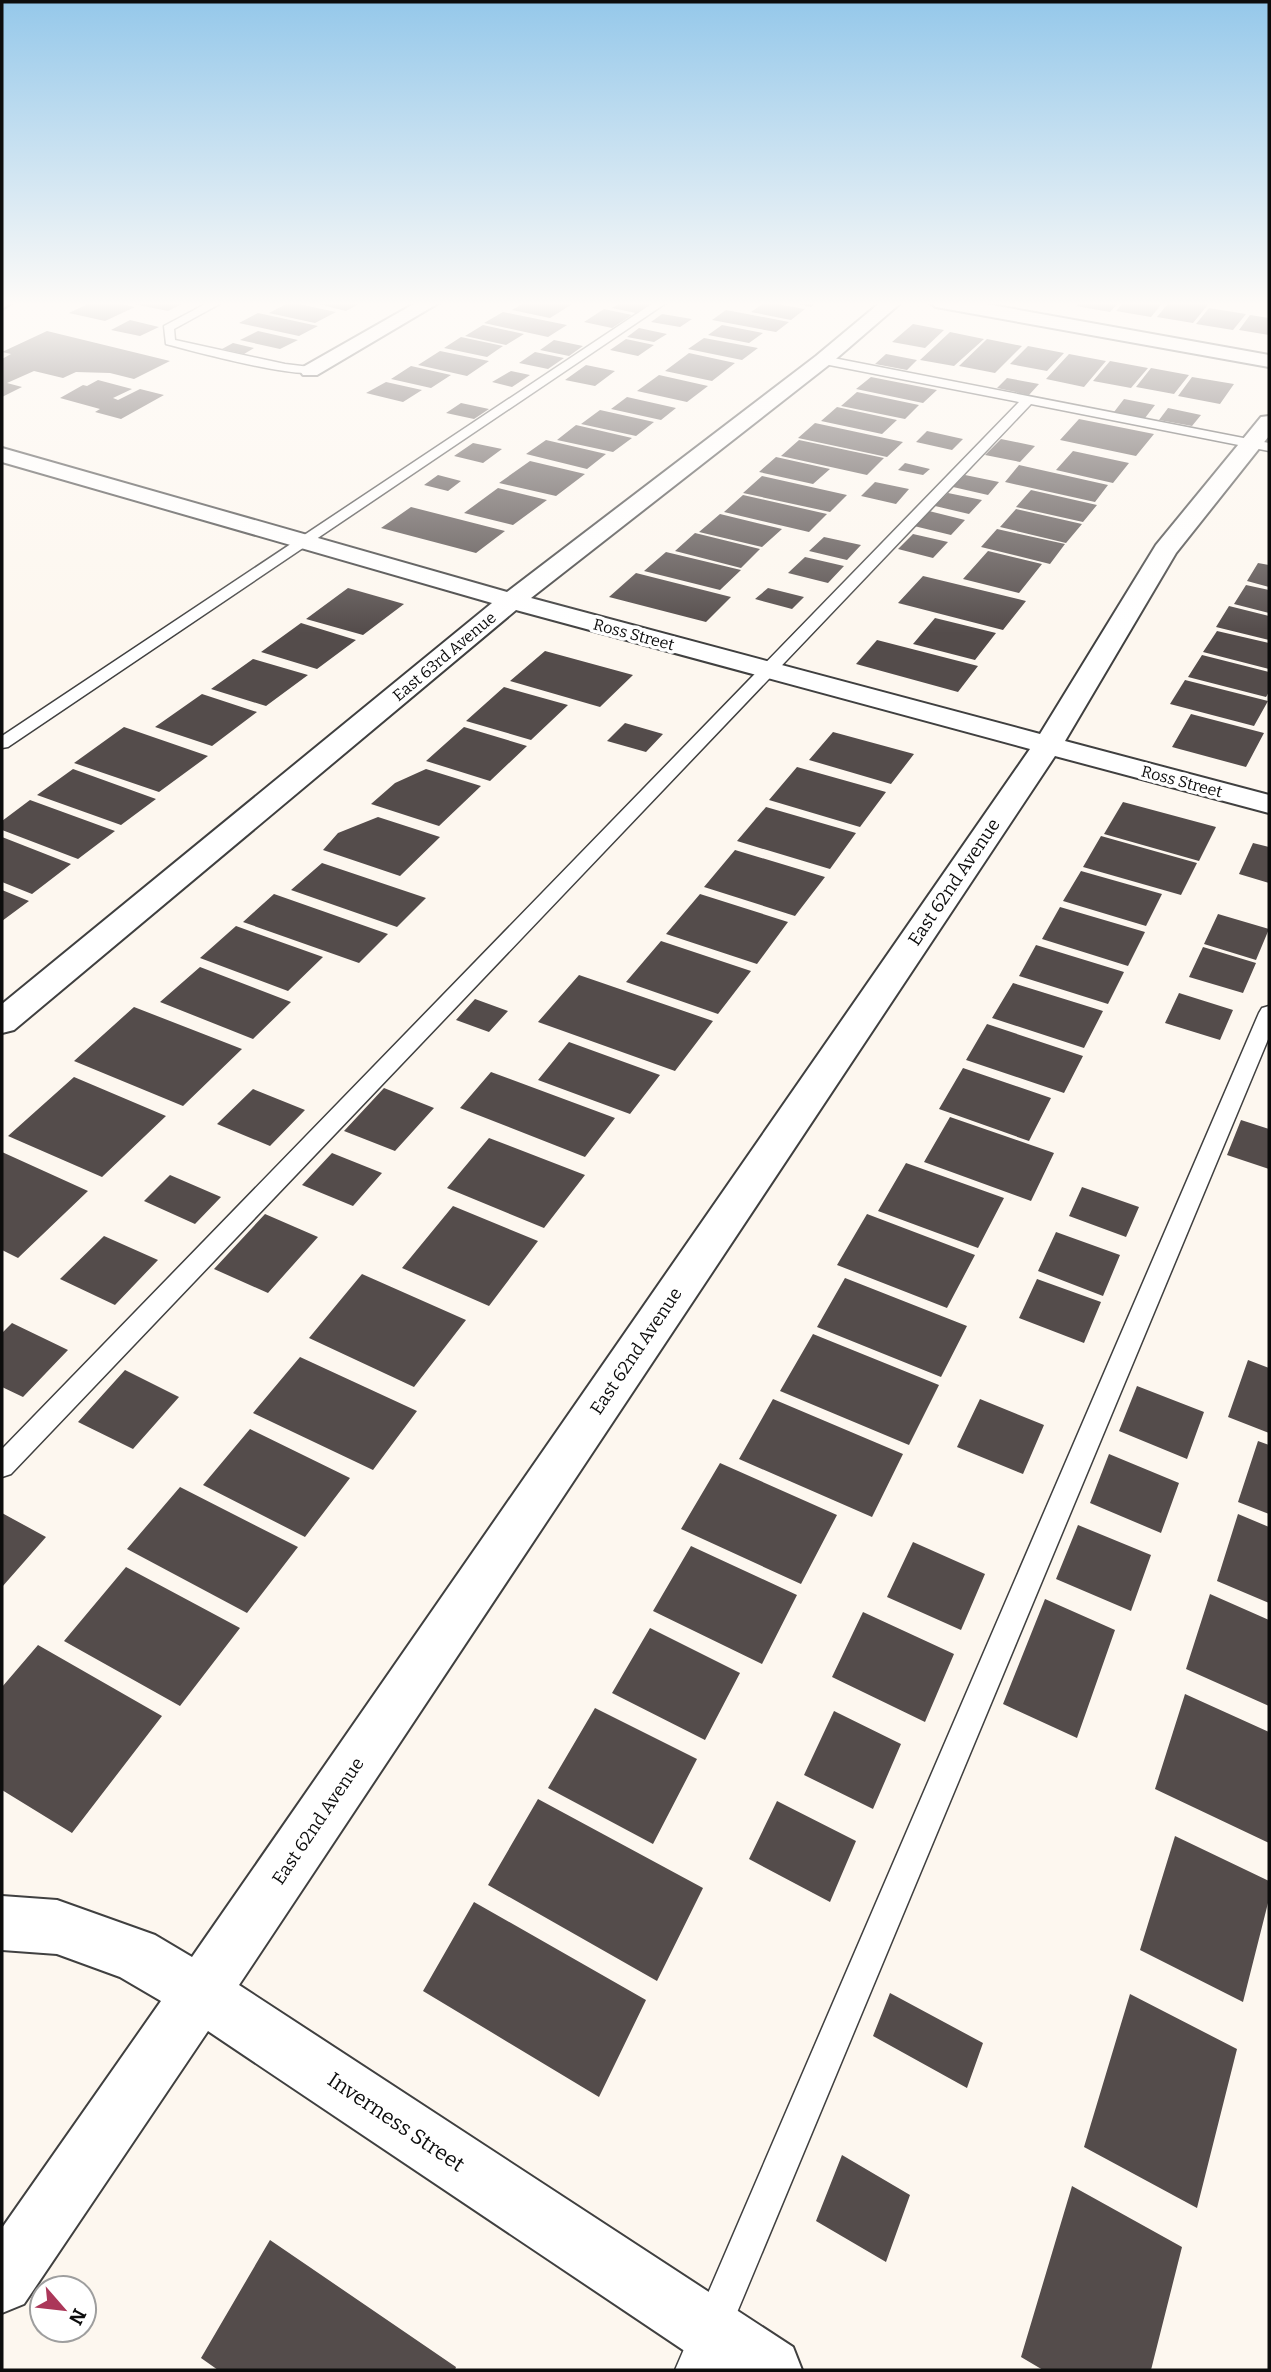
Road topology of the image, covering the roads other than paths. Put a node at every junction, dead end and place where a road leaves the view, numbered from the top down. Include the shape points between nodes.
1 (498, 412) edge
2 (756, 412) edge
3 (1017, 412) edge
4 (1097, 412) edge
5 (1264, 437) edge
6 (2, 455) edge
7 (304, 541) junction
8 (511, 601) junction
9 (769, 671) junction
10 (2, 743) edge
11 (1046, 746) junction
12 (1269, 804) edge
13 (1269, 1013) edge
14 (2, 1022) edge
15 (2, 1466) edge
16 (2, 1923) edge
17 (201, 1993) junction
18 (2, 2282) edge
19 (702, 2351) edge
20 (770, 2370) edge

1 - 7 lane
2 - 8 street, East 63rd Avenue
3 - 9 lane
4 - 5 lane
5 - 11 street, East 62nd Avenue via 1165,550
6 - 7 street, Ross Street
7 - 8 street, Ross Street
7 - 10 lane
8 - 9 street, Ross Street
8 - 14 street, East 63rd Avenue
9 - 11 street, Ross Street
9 - 15 lane
11 - 12 street, Ross Street
11 - 17 street, East 62nd Avenue
13 - 19 lane
16 - 17 street, Inverness Street via 57,1927 135,1955
17 - 18 street, East 62nd Avenue
17 - 19 street, Inverness Street
19 - 20 street, Inverness Street

